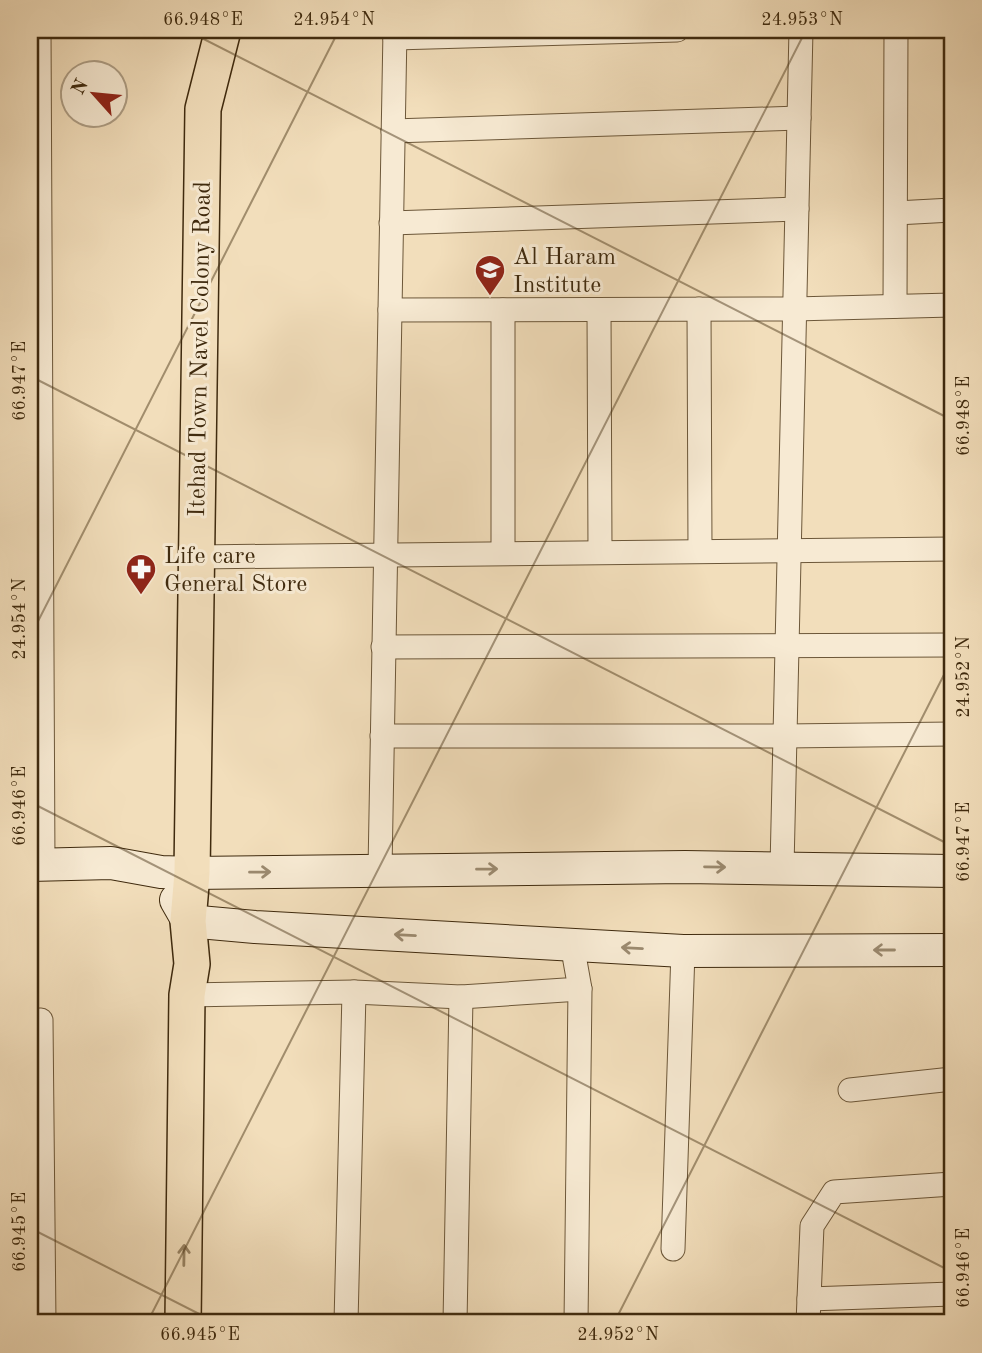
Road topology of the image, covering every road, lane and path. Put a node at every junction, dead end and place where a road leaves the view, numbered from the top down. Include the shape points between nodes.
1 (39, 30) edge
2 (223, 30) edge
3 (677, 30) edge
4 (801, 30) edge
5 (896, 30) edge
6 (395, 34) edge
7 (35, 103) edge
8 (799, 118) junction
9 (393, 131) junction
10 (35, 202) edge
11 (797, 209) junction
12 (952, 210) edge
13 (896, 213) junction
14 (391, 223) junction
15 (35, 301) edge
16 (952, 304) edge
17 (895, 306) junction
18 (699, 309) junction
19 (794, 309) junction
20 (390, 310) junction
21 (503, 310) junction
22 (599, 310) junction
23 (36, 547) edge
24 (952, 549) edge
25 (789, 550) junction
26 (600, 551) junction
27 (700, 551) junction
28 (503, 552) junction
29 (386, 554) junction
30 (196, 557) junction
31 (36, 645) edge
32 (787, 645) junction
33 (952, 645) edge
34 (383, 648) junction
35 (952, 734) edge
36 (36, 736) edge
37 (382, 736) junction
38 (785, 736) junction
39 (36, 865) edge
40 (782, 868) junction
41 (380, 870) junction
42 (952, 871) edge
43 (176, 872) junction
44 (188, 921) junction
45 (572, 944) junction
46 (952, 950) edge
47 (683, 951) junction
48 (196, 984) junction
49 (580, 989) junction
50 (354, 992) junction
51 (461, 998) junction
52 (30, 1021) edge
53 (952, 1079) edge
54 (850, 1090) dead end
55 (952, 1184) edge
56 (673, 1249) dead end
57 (952, 1294) edge
58 (809, 1299) junction
59 (44, 1323) edge
60 (183, 1323) edge
61 (207, 1323) edge
62 (346, 1323) edge
63 (455, 1323) edge
64 (576, 1323) edge
65 (808, 1323) edge

1 - 7 street
2 - 30 main road, Itehad Town Navel Colony Road via 203,109
3 - 6 street
4 - 8 street
5 - 13 street
6 - 9 street
7 - 10 street
8 - 9 street
8 - 11 street
9 - 14 street
10 - 15 street
11 - 14 street
11 - 19 street
12 - 13 street
13 - 17 street
14 - 20 street
15 - 23 street
16 - 17 street
17 - 19 street
18 - 19 street
18 - 22 street
18 - 27 street
19 - 25 street
20 - 21 street
20 - 29 street
21 - 22 street
21 - 28 street
22 - 26 street
23 - 31 street
24 - 25 street
25 - 27 street
25 - 32 street
26 - 27 street
26 - 28 street
28 - 29 street
29 - 30 street
29 - 34 street
30 - 43 main road, Itehad Town Navel Colony Road
31 - 36 street
32 - 33 street
32 - 34 street
32 - 38 street
34 - 37 street
35 - 38 street
36 - 39 street
37 - 38 street
37 - 41 street
38 - 40 street
39 - 43 main road via 111,863
41 -> 40 main road
40 - 42 main road
43 -> 41 main road
43 - 44 main road, Itehad Town Navel Colony Road
45 -> 44 main road
44 - 48 main road, Itehad Town Navel Colony Road
47 -> 45 main road
45 - 49 street
46 -> 47 main road
47 - 56 street
48 - 50 street
60 -> 48 main road, Itehad Town Navel Colony Road
48 - 61 main road, Itehad Town Navel Colony Road
49 - 51 street
49 - 64 street
50 - 51 street
50 - 62 street
51 - 63 street
52 - 59 street via 41,1020
53 - 54 street
55 - 58 street via 834,1192 812,1226
57 - 58 street
58 - 65 street

